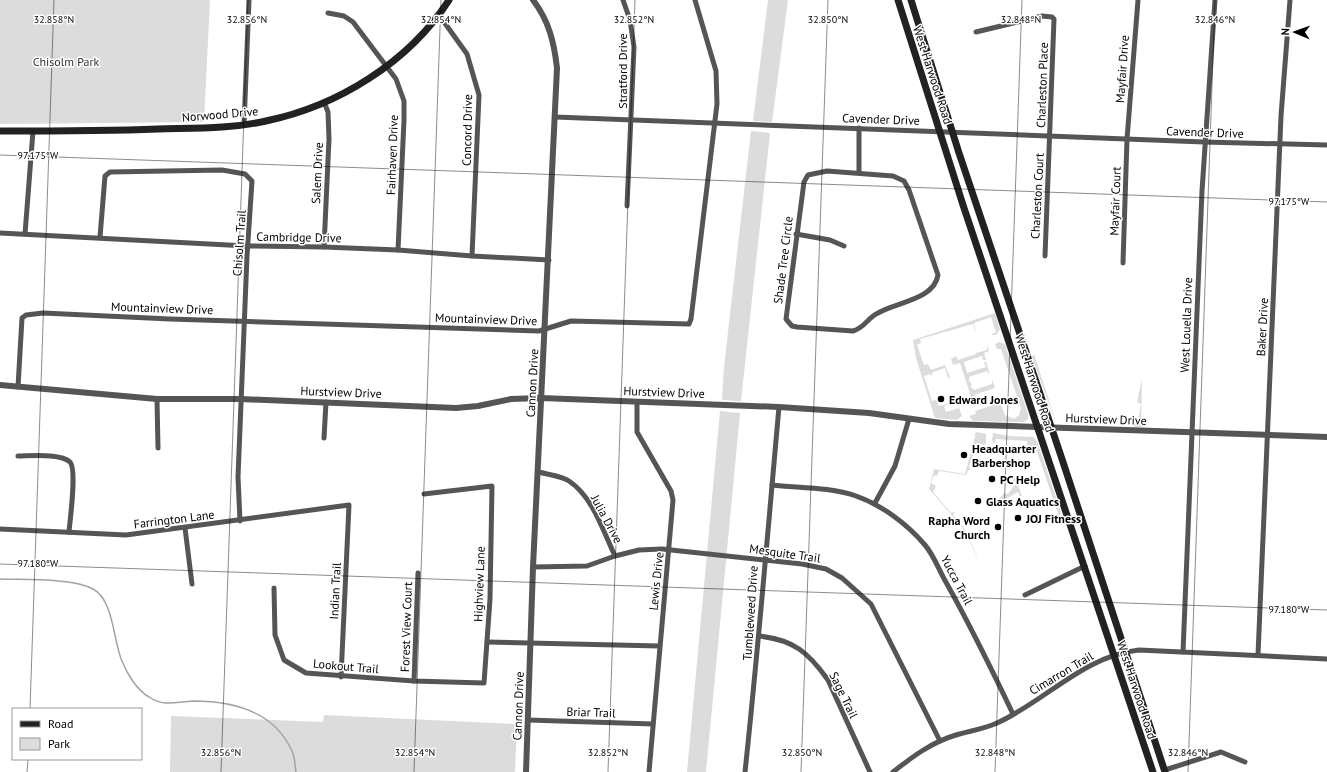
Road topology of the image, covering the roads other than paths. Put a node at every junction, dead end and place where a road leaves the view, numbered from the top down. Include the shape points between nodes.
1 (249, 0) edge
2 (449, 0) edge
3 (533, 0) edge
4 (623, 0) edge
5 (695, 0) edge
6 (898, 0) edge
7 (911, 0) edge
8 (1138, 0) edge
9 (1215, 0) edge
10 (1290, 0) edge
11 (328, 13) dead end
12 (439, 15) junction
13 (976, 32) dead end
14 (385, 66) junction
15 (324, 102) junction
16 (555, 117) junction
17 (631, 120) junction
18 (714, 123) junction
19 (244, 125) junction
20 (859, 128) junction
21 (0, 131) edge
22 (33, 131) junction
23 (940, 131) junction
24 (952, 131) junction
25 (1050, 136) junction
26 (1127, 139) junction
27 (1204, 142) junction
28 (1280, 145) junction
29 (1327, 145) edge
30 (859, 173) junction
31 (627, 206) dead end
32 (0, 233) edge
33 (25, 234) junction
34 (796, 234) junction
35 (100, 237) junction
36 (247, 246) junction
37 (324, 246) junction
38 (844, 246) dead end
39 (398, 250) junction
40 (472, 256) junction
41 (1045, 256) dead end
42 (549, 260) junction
43 (1123, 263) dead end
44 (244, 321) junction
45 (546, 330) junction
46 (0, 385) edge
47 (18, 387) junction
48 (542, 398) junction
49 (157, 399) junction
50 (241, 399) junction
51 (326, 402) junction
52 (637, 402) junction
53 (779, 407) junction
54 (909, 419) junction
55 (1038, 428) junction
56 (1052, 428) junction
57 (1192, 433) junction
58 (1267, 435) junction
59 (1327, 437) edge
60 (324, 438) dead end
61 (158, 448) dead end
62 (18, 456) dead end
63 (539, 472) junction
64 (772, 485) junction
65 (424, 494) dead end
66 (875, 503) junction
67 (349, 505) joint
68 (240, 521) junction
69 (185, 528) junction
70 (0, 529) edge
71 (69, 532) junction
72 (670, 550) junction
73 (615, 556) junction
74 (764, 559) junction
75 (1085, 566) junction
76 (533, 567) junction
77 (418, 573) dead end
78 (192, 584) dead end
79 (274, 588) dead end
80 (1025, 594) dead end
81 (759, 636) junction
82 (487, 642) junction
83 (531, 643) junction
84 (659, 646) junction
85 (1126, 651) junction
86 (1184, 652) junction
87 (1114, 655) junction
88 (1258, 655) junction
89 (1327, 659) edge
90 (341, 677) junction
91 (414, 681) junction
92 (484, 683) joint
93 (1013, 714) junction
94 (528, 720) junction
95 (653, 724) junction
96 (940, 741) junction
97 (1245, 762) dead end
98 (1165, 771) edge
99 (526, 772) edge
100 (649, 772) edge
101 (745, 772) edge
102 (870, 772) edge
103 (893, 772) edge
104 (1153, 772) edge

1 - 19 street
2 - 12 main road, Norwood Drive
3 - 16 street, Cannon Drive via 542,12 554,43 557,68
4 - 17 street, Stratford Drive via 630,20 634,47
5 - 18 street, Mountainview Drive via 716,71 717,104
6 - 23 main road, West Harwood Road
7 - 24 main road, West Harwood Road
8 - 26 street, Mayfair Drive
9 - 27 street, West Louella Drive
10 - 28 street, Baker Drive
11 - 14 street, Fairhaven Drive via 344,16 353,22
12 - 14 main road, Norwood Drive via 411,46
12 - 40 street, Concord Drive via 467,54 478,95
13 - 25 street, Charleston Place via 1042,16 1054,19
14 - 15 main road, Norwood Drive
14 - 39 street, Fairhaven Drive via 396,79 404,102
15 - 19 main road, Norwood Drive via 287,116
15 - 37 street, Salem Drive via 328,112 330,139
16 - 17 street, Cavender Drive
16 - 42 street, Cannon Drive
17 - 18 street, Cavender Drive
17 - 31 street, Stratford Drive
18 - 20 street, Cavender Drive
18 - 45 street, Mountainview Drive via 689,324 571,321
19 - 22 main road, Norwood Drive
20 - 23 street, Cavender Drive
20 - 30 street
21 - 22 main road, Norwood Drive
22 - 33 street
23 - 24 street, Cavender Drive
23 - 55 main road, West Harwood Road
24 - 25 street, Cavender Drive
24 - 56 main road, West Harwood Road
25 - 26 street, Cavender Drive
25 - 41 street, Charleston Court
26 - 27 street, Cavender Drive
26 - 43 street, Mayfair Court
27 - 28 street, Cavender Drive
27 - 57 street, West Louella Drive
28 - 29 street, Cavender Drive
28 - 58 street, Baker Drive
30 - 34 street, Shade Tree Circle via 817,172 805,177
30 - 34 street, Shade Tree Circle via 892,176 904,181 936,269 937,281 932,288 919,296 878,312 861,328 853,330 792,326 786,319
32 - 33 street, Cambridge Drive
33 - 35 street, Cambridge Drive
34 - 38 street via 830,240
35 - 36 street, Cambridge Drive
35 - 36 street, Chisolm Trail via 105,176 110,172 222,170 245,174 252,181
36 - 37 street, Cambridge Drive
36 - 44 street, Chisolm Trail
37 - 39 street, Cambridge Drive
39 - 40 street, Cambridge Drive
40 - 42 street, Cambridge Drive
42 - 45 street, Cannon Drive
44 - 45 street, Mountainview Drive
44 - 47 street, Mountainview Drive via 26,315 21,321
44 - 50 street, Chisolm Trail
45 - 48 street, Cannon Drive
46 - 47 street, Hurstview Drive
47 - 49 street, Hurstview Drive
48 - 51 street, Hurstview Drive via 502,400 470,407
48 - 52 street, Hurstview Drive
48 - 63 street, Cannon Drive
49 - 50 street, Hurstview Drive
49 - 61 street
50 - 51 street, Hurstview Drive
50 - 68 street, Chisolm Trail via 238,477
51 - 60 street
52 - 53 street, Hurstview Drive
52 - 72 street, Lewis Drive via 637,432 671,491 673,510
53 - 54 street, Hurstview Drive via 869,413
53 - 64 street, Tumbleweed Drive
54 - 55 street, Hurstview Drive via 949,424
54 - 66 street via 895,466
55 - 56 street, Hurstview Drive
55 - 75 main road, West Harwood Road
56 - 57 street, Hurstview Drive
56 - 85 main road, West Harwood Road
57 - 58 street, Hurstview Drive
57 - 86 street, West Louella Drive
58 - 59 street, Hurstview Drive
58 - 88 street, Baker Drive
62 - 71 street via 62,458 73,466
63 - 73 street, Julia Drive via 563,478 579,490 592,509
63 - 76 street, Cannon Drive
64 - 66 street, Yucca Trail via 835,491
64 - 74 street, Tumbleweed Drive
65 - 82 street, Highview Lane via 492,486
66 - 93 street, Yucca Trail via 901,522 934,557 974,632
67 - 68 street, Farrington Lane
67 - 90 street, Indian Trail
68 - 69 street, Farrington Lane
69 - 71 street, Farrington Lane via 126,535
69 - 78 street
70 - 71 street, Farrington Lane
72 - 73 street, Mesquite Trail via 639,550
72 - 74 street, Mesquite Trail
72 - 84 street, Lewis Drive
73 - 76 street, Mesquite Trail via 587,566
74 - 81 street, Tumbleweed Drive
74 - 96 street, Mesquite Trail via 826,569 842,578 871,604
75 - 80 street
75 - 87 main road, West Harwood Road
76 - 83 street, Cannon Drive
77 - 91 street, Forest View Court
79 - 90 street, Lookout Trail via 275,635 284,660 306,673
81 - 101 street, Tumbleweed Drive
81 - 102 street, Sage Trail via 774,638 796,647 822,672
82 - 83 street
82 - 92 street, Highview Lane
83 - 84 street
83 - 94 street, Cannon Drive
84 - 95 street, Lewis Drive
85 - 86 street, Cimarron Trail
85 - 87 street, Cimarron Trail
85 - 98 main road, West Harwood Road
86 - 88 street, Cimarron Trail
87 - 93 street, Cimarron Trail via 1085,668
87 - 104 main road, West Harwood Road
88 - 89 street, Cimarron Trail
90 - 91 street, Lookout Trail
91 - 92 street, Lookout Trail
93 - 96 street, Cimarron Trail via 996,724
94 - 95 street, Briar Trail
94 - 99 street, Cannon Drive
95 - 100 street, Lewis Drive
96 - 103 street, Cimarron Trail via 917,753
97 - 98 street via 1221,752

